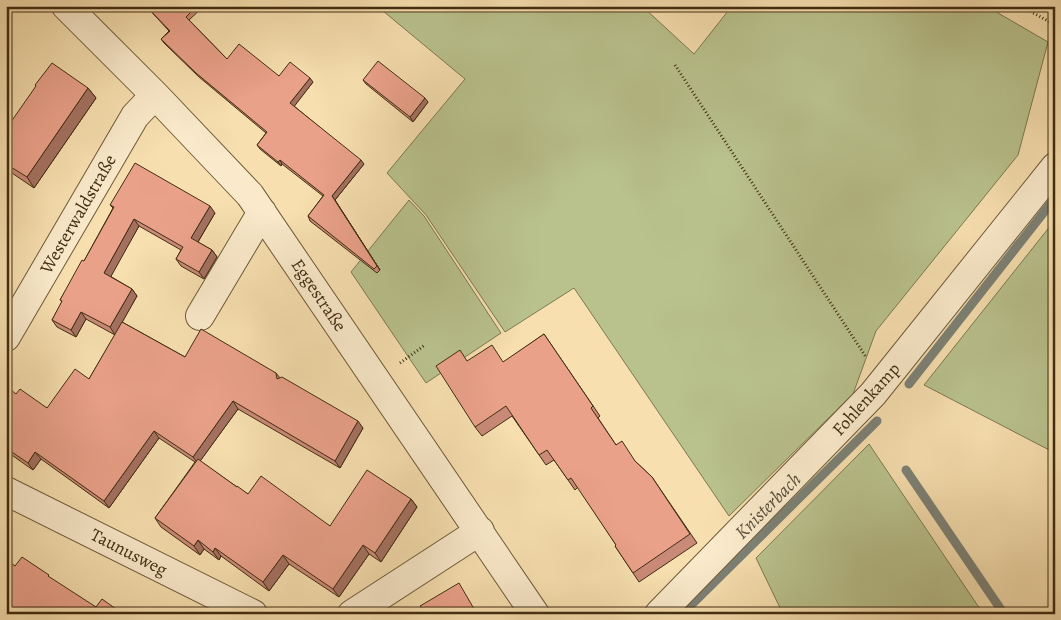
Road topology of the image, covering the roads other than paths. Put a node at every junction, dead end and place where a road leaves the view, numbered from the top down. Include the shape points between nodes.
1 (66, 6) edge
2 (155, 94) junction
3 (1055, 167) edge
4 (262, 212) junction
5 (200, 316) dead end
6 (6, 337) edge
7 (6, 491) edge
8 (480, 531) junction
9 (253, 614) edge
10 (352, 614) edge
11 (535, 614) edge
12 (659, 614) edge

1 - 2 street, Eggestraße
2 - 4 street, Eggestraße via 250,195
2 - 6 street, Westerwaldstraße via 135,116
3 - 12 street, Fohlenkamp via 883,383
4 - 5 street
4 - 8 street, Eggestraße
7 - 9 street, Taunusweg
8 - 10 street
8 - 11 street, Eggestraße

